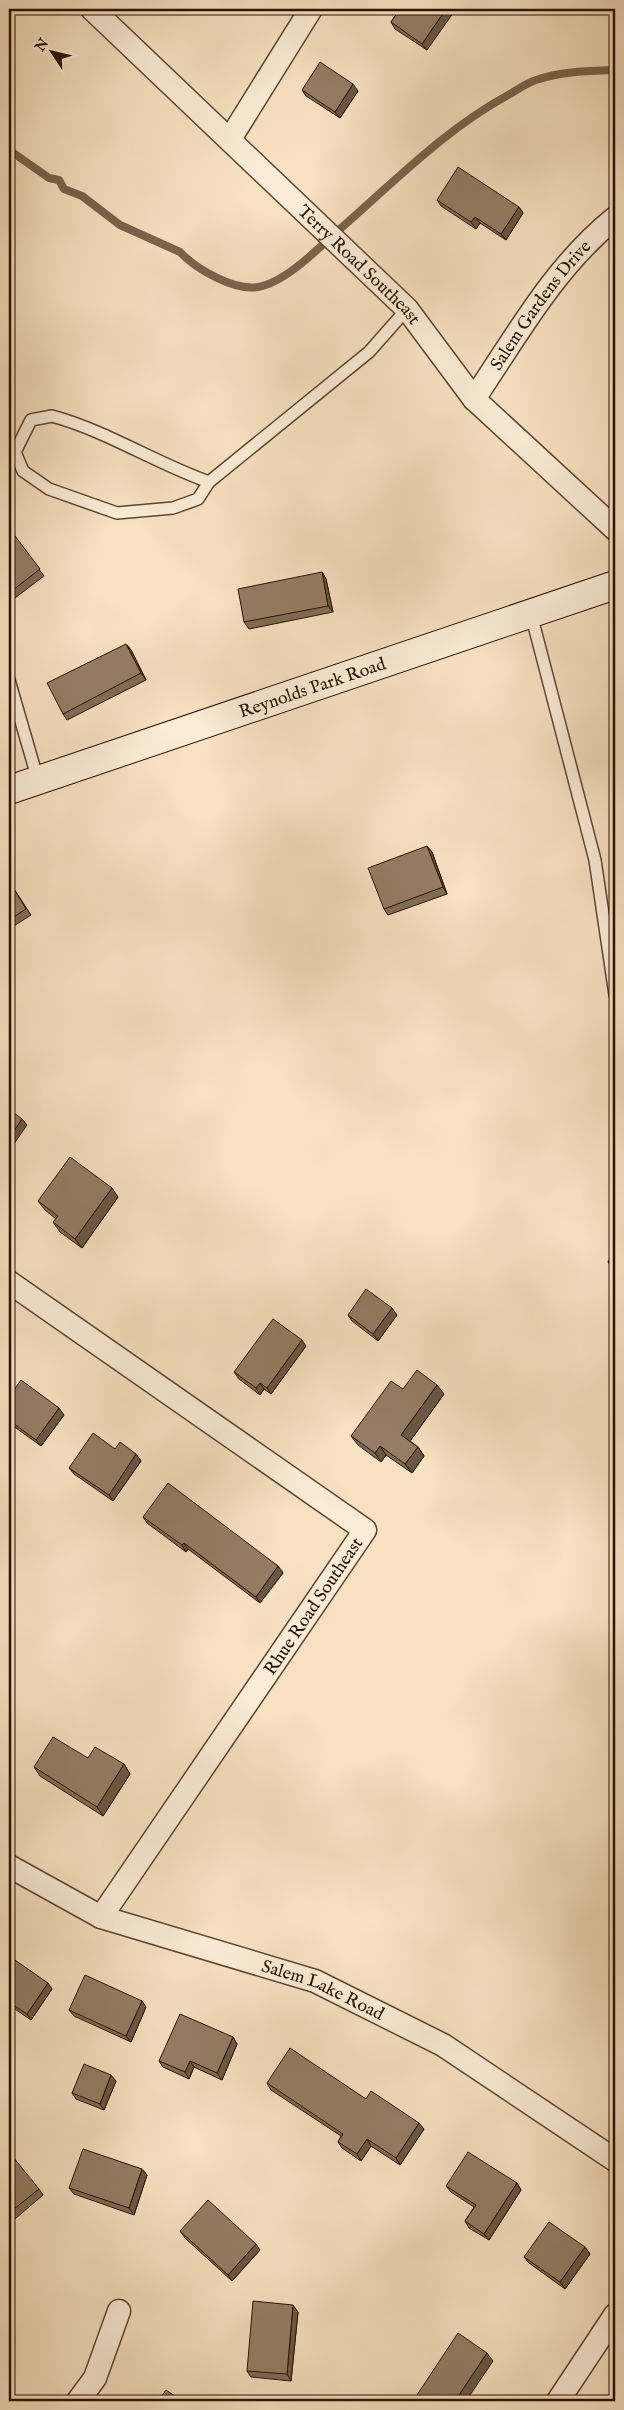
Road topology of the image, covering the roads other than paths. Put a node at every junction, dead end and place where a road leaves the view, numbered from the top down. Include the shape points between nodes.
1 (92, 9) edge
2 (311, 9) edge
3 (230, 139) junction
4 (615, 218) edge
5 (407, 309) junction
6 (474, 399) junction
7 (209, 482) junction
8 (615, 530) edge
9 (615, 585) edge
10 (531, 614) junction
11 (9, 680) edge
12 (38, 780) junction
13 (9, 790) edge
14 (615, 995) edge
15 (9, 1282) edge
16 (9, 1866) edge
17 (101, 1917) junction
18 (615, 2160) edge
19 (119, 2311) dead end
20 (615, 2315) edge
21 (78, 2401) edge
22 (558, 2401) edge

1 - 3 street, Terry Road Southeast
2 - 3 street
3 - 5 street, Terry Road Southeast
4 - 6 street, Salem Gardens Drive via 590,238 547,289
5 - 6 street, Terry Road Southeast
5 - 7 lane via 369,352
6 - 8 street, Terry Road Southeast
7 - 7 lane via 163,464 115,439 52,416 31,420 15,452 24,471 49,489 117,512 173,508 198,499
9 - 10 main road, Reynolds Park Road
10 - 12 main road, Reynolds Park Road
10 - 14 lane via 595,860
11 - 12 lane
12 - 13 main road, Reynolds Park Road
15 - 17 street, Rhue Road Southeast via 365,1530
16 - 17 street, Salem Lake Road
17 - 18 street, Salem Lake Road via 315,1981 443,2045
19 - 21 street via 95,2378
20 - 22 street

